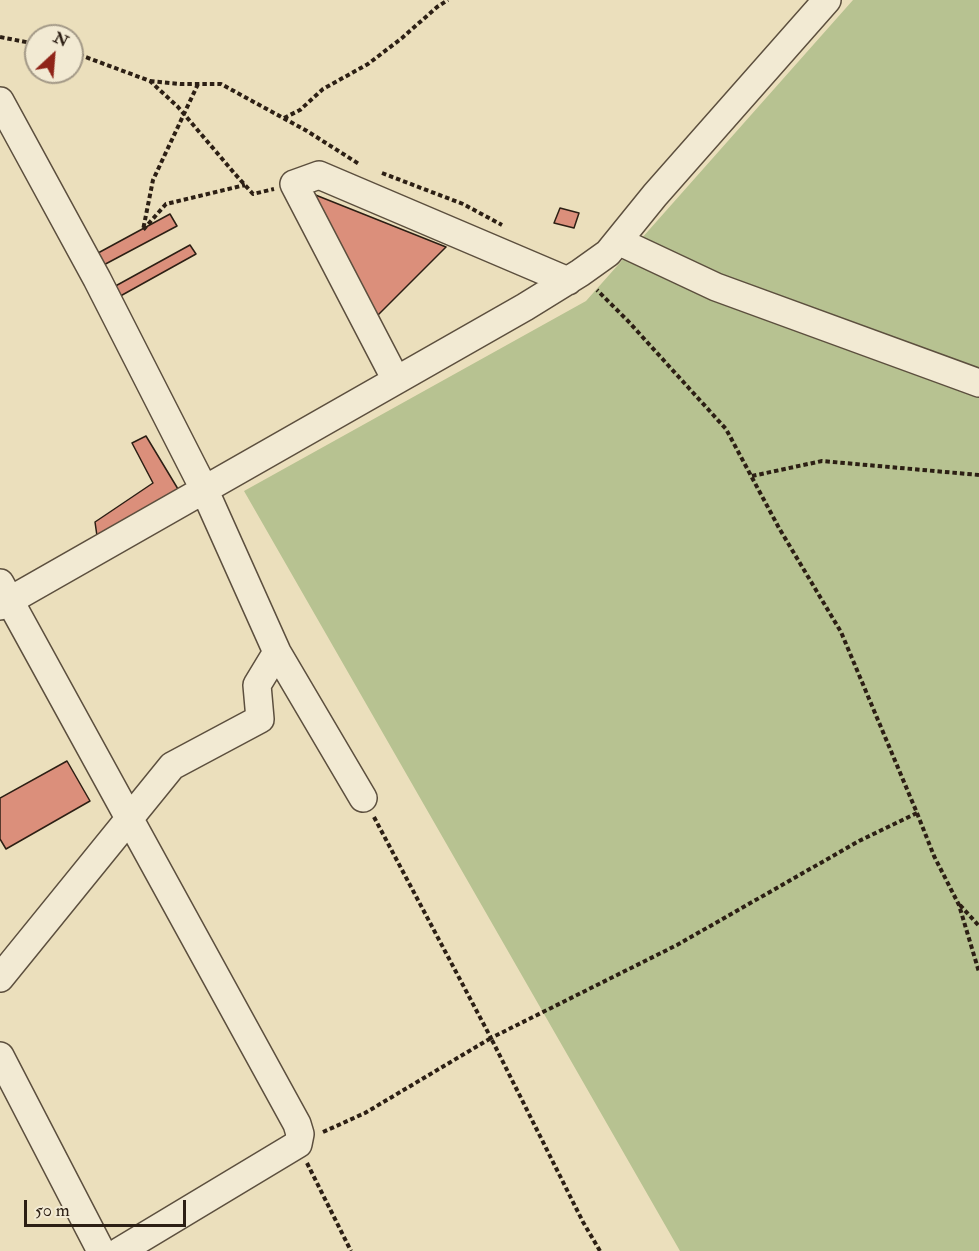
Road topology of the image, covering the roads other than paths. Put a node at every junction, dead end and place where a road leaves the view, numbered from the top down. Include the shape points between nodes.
1 (827, 0) edge
2 (0, 101) edge
3 (618, 241) junction
4 (574, 277) junction
5 (396, 380) junction
6 (979, 383) edge
7 (204, 489) junction
8 (3, 597) edge
9 (277, 652) junction
10 (363, 798) road end
11 (129, 819) junction
12 (0, 978) edge
13 (0, 1056) edge
14 (102, 1251) edge
15 (120, 1251) edge

1 - 3 street
2 - 7 street via 97,279
3 - 4 street
3 - 6 street via 716,287
4 - 5 street
4 - 5 street via 319,175 294,184
5 - 7 street
7 - 8 street
7 - 9 street
8 - 11 street
9 - 10 street
9 - 11 street via 256,685 260,719 172,766
11 - 12 street
11 - 15 street via 300,1134 298,1144
13 - 14 street

